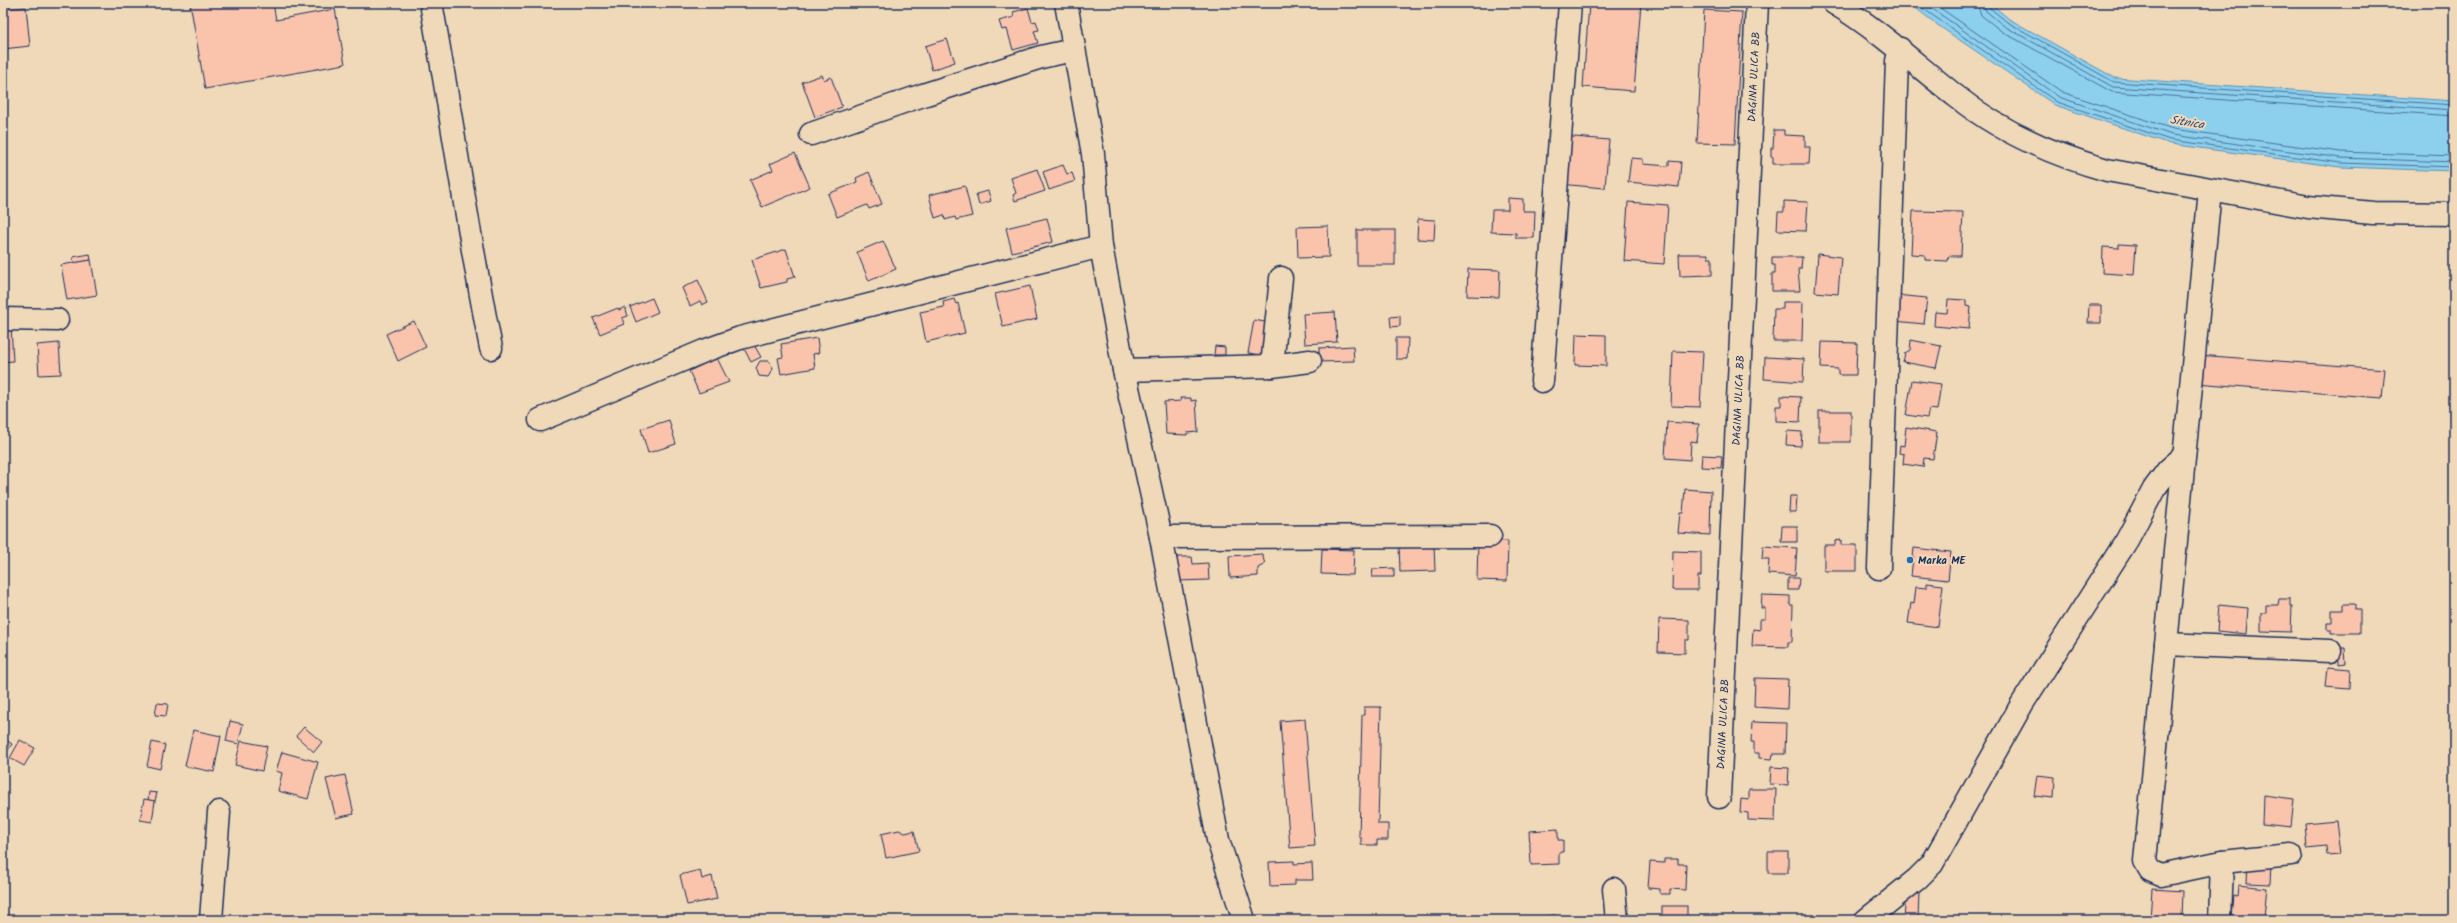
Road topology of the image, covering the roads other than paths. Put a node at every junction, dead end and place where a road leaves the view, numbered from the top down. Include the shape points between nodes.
1 (431, 3) edge
2 (1066, 3) edge
3 (1570, 3) edge
4 (1757, 3) edge
5 (1834, 3) edge
6 (1900, 49) junction
7 (1073, 50) junction
8 (811, 134) dead end
9 (2210, 190) junction
10 (2454, 214) edge
11 (1101, 246) junction
12 (1281, 278) dead end
13 (3, 319) edge
14 (57, 320) dead end
15 (491, 348) dead end
16 (1310, 361) dead end
17 (1272, 366) junction
18 (1124, 370) junction
19 (1542, 381) dead end
20 (540, 420) dead end
21 (2184, 456) junction
22 (1490, 536) dead end
23 (1161, 537) junction
24 (1879, 568) dead end
25 (2166, 644) junction
26 (2330, 650) dead end
27 (1719, 797) dead end
28 (219, 812) dead end
29 (2291, 855) dead end
30 (2222, 862) junction
31 (1614, 889) dead end
32 (211, 920) edge
33 (1244, 920) edge
34 (1617, 920) edge
35 (1866, 920) edge
36 (2220, 920) edge

1 - 15 street via 470,240
2 - 7 street
3 - 19 street
4 - 27 street, DAGINA ULICA BB
5 - 6 street
6 - 9 street via 1972,108 2037,145 2076,161 2108,170
6 - 24 street via 1897,61
7 - 8 street via 1041,57
7 - 11 street via 1092,154
9 - 10 street via 2337,211
9 - 21 street
11 - 18 street
11 - 20 street via 740,338
12 - 17 street
13 - 14 street
16 - 17 street
17 - 18 street
18 - 23 street
21 - 25 street
21 - 35 street via 2168,470 2154,489 2123,546 2022,704 1932,864
22 - 23 street
23 - 33 street via 1218,840
25 - 26 street
25 - 30 street via 2145,861 2150,870 2161,875
28 - 32 street
29 - 30 street
30 - 36 street
31 - 34 street

